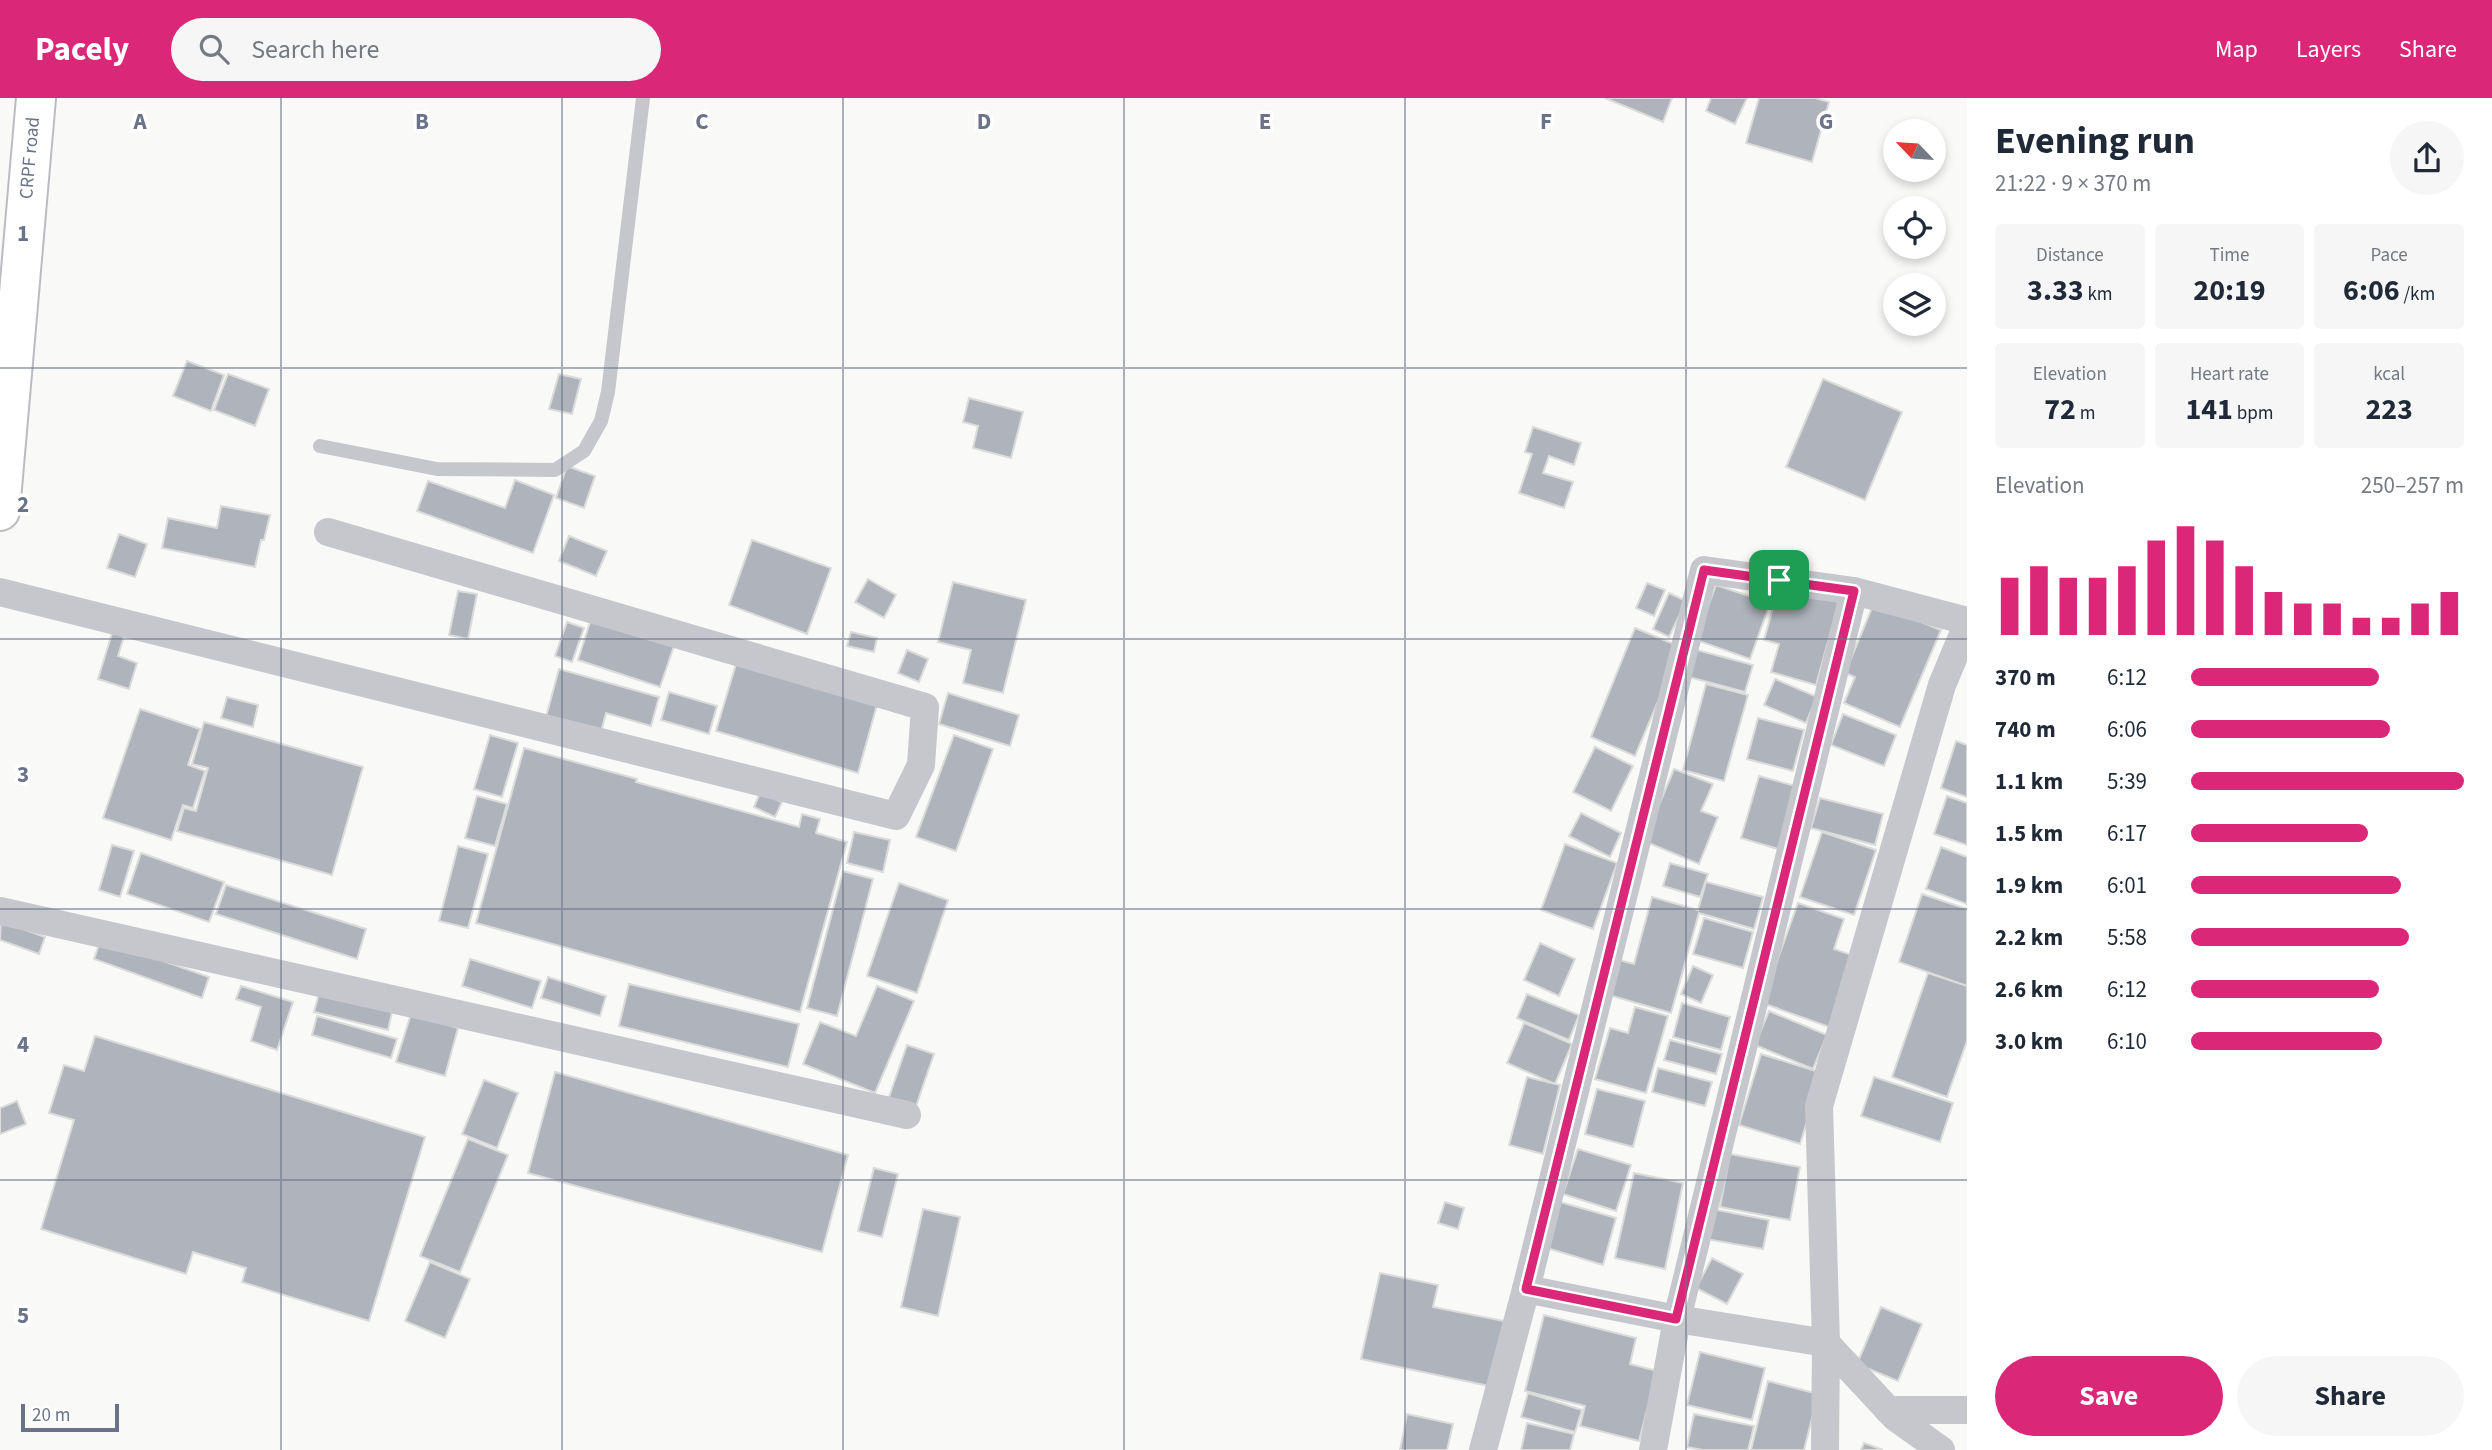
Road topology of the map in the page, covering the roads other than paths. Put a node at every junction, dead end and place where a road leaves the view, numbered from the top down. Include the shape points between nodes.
1 (36, 98) edge
2 (643, 98) edge
3 (320, 446) dead end
4 (0, 511) edge
5 (328, 532) dead end
6 (1854, 591) junction
7 (0, 592) edge
8 (1967, 623) edge
9 (0, 911) edge
10 (907, 1115) dead end
11 (1526, 1289) junction
12 (1676, 1319) junction
13 (1826, 1343) junction
14 (1967, 1409) edge
15 (1888, 1410) junction
16 (1483, 1450) edge
17 (1653, 1450) edge
18 (1825, 1450) edge
19 (1941, 1450) edge

1 - 4 street, CRPF road
2 - 3 lane via 608,392 601,421 584,452 555,470 438,469
5 - 7 street via 925,707 920,765 896,816
6 - 8 street
6 - 11 street via 1704,570
6 - 12 street
8 - 13 street via 1942,685 1819,1106
9 - 10 street
11 - 12 street
11 - 16 street
12 - 13 street
12 - 17 street
13 - 15 street
13 - 18 street
14 - 15 street
15 - 19 street

